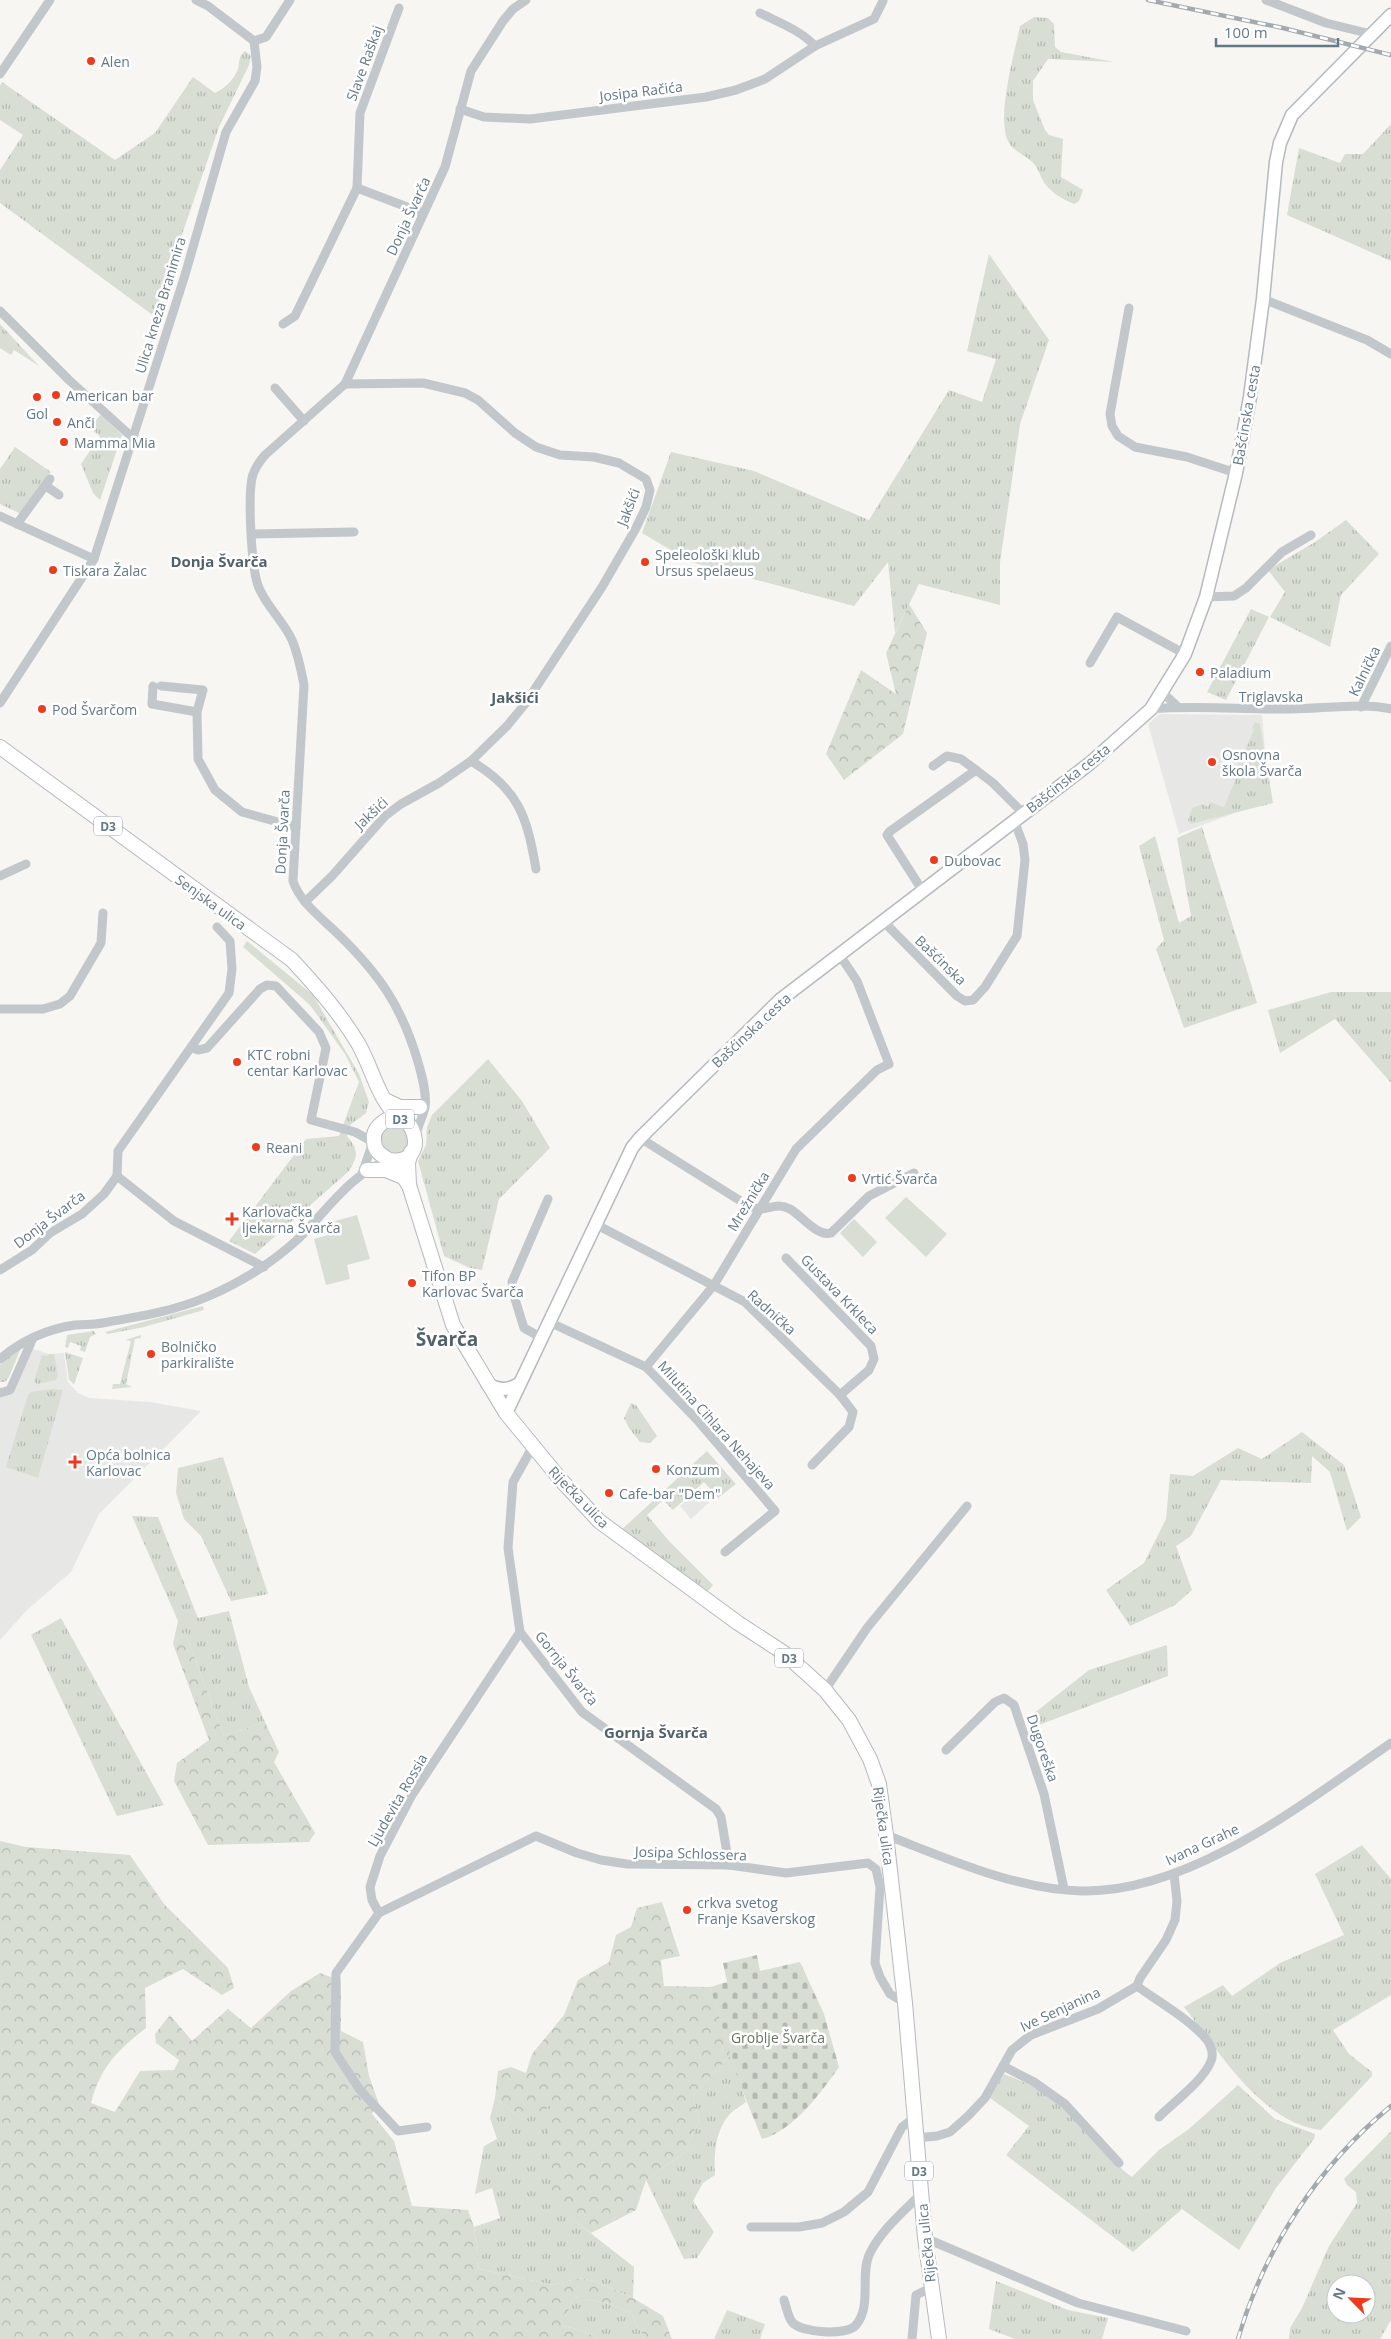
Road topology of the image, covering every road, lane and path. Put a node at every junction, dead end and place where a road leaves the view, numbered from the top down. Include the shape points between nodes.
1 (50, 0) edge
2 (196, 0) edge
3 (290, 0) edge
4 (526, 0) edge
5 (1266, 0) edge
6 (883, 1) edge
7 (209, 3) edge
8 (399, 8) dead end
9 (760, 14) dead end
10 (1391, 14) edge
11 (1371, 34) junction
12 (254, 41) junction
13 (815, 46) junction
14 (0, 74) edge
15 (460, 109) junction
16 (356, 188) junction
17 (424, 213) junction
18 (1264, 299) junction
19 (1128, 308) dead end
20 (0, 311) edge
21 (283, 324) dead end
22 (1391, 354) edge
23 (345, 384) junction
24 (275, 388) dead end
25 (304, 421) junction
26 (133, 438) junction
27 (1236, 472) junction
28 (59, 495) dead end
29 (0, 516) edge
30 (17, 524) junction
31 (354, 532) dead end
32 (252, 534) junction
33 (1311, 535) dead end
34 (94, 559) junction
35 (1206, 597) junction
36 (1391, 646) edge
37 (1185, 654) junction
38 (1090, 663) dead end
39 (1161, 691) junction
40 (0, 703) edge
41 (1178, 707) junction
42 (1362, 707) junction
43 (1391, 709) edge
44 (1151, 710) junction
45 (197, 712) junction
46 (0, 747) edge
47 (471, 761) junction
48 (933, 766) dead end
49 (976, 770) junction
50 (1018, 816) junction
51 (296, 827) junction
52 (26, 864) dead end
53 (536, 869) dead end
54 (0, 876) edge
55 (922, 890) junction
56 (305, 902) junction
57 (103, 913) dead end
58 (882, 921) junction
59 (217, 927) dead end
60 (839, 954) junction
61 (0, 1009) edge
62 (192, 1048) junction
63 (381, 1096) junction
64 (422, 1104) junction
65 (400, 1119) junction
66 (375, 1136) junction
67 (640, 1138) junction
68 (413, 1146) junction
69 (389, 1160) junction
70 (364, 1172) junction
71 (914, 1173) dead end
72 (117, 1176) junction
73 (406, 1181) junction
74 (548, 1199) dead end
75 (759, 1209) junction
76 (595, 1224) junction
77 (786, 1258) dead end
78 (264, 1267) junction
79 (0, 1270) edge
80 (714, 1285) junction
81 (550, 1322) junction
82 (33, 1338) junction
83 (542, 1338) junction
84 (0, 1359) edge
85 (646, 1367) junction
86 (520, 1383) junction
87 (488, 1385) junction
88 (0, 1392) edge
89 (840, 1395) junction
90 (506, 1413) junction
91 (533, 1446) junction
92 (812, 1465) dead end
93 (967, 1506) dead end
94 (725, 1552) dead end
95 (520, 1632) junction
96 (825, 1690) junction
97 (1391, 1743) edge
98 (946, 1750) dead end
99 (886, 1835) junction
100 (729, 1866) junction
101 (1174, 1874) junction
102 (1064, 1889) junction
103 (379, 1913) junction
104 (1137, 1986) junction
105 (905, 2003) junction
106 (1003, 2066) junction
107 (1159, 2117) dead end
108 (914, 2118) junction
109 (427, 2127) dead end
110 (916, 2138) junction
111 (1119, 2163) dead end
112 (921, 2194) junction
113 (751, 2227) dead end
114 (925, 2238) junction
115 (931, 2288) junction
116 (784, 2300) dead end
117 (1186, 2331) dead end
118 (912, 2339) edge
119 (939, 2339) edge

1 - 14 street
2 - 7 street
3 - 12 street via 266,37
4 - 15 street, Donja Švarča via 513,9 491,37 471,71
5 - 11 street via 1326,23
6 - 13 street, Josipa Račića via 874,19
7 - 12 street
8 - 16 street, Slave Raškaj via 360,113
9 - 13 street via 795,30
10 - 11 street, Bašćinska cesta
11 - 18 street, Bašćinska cesta via 1287,123 1276,162
12 - 26 street, Ulica kneza Branimira via 258,67 255,81 226,132
13 - 15 street, Josipa Račića via 765,79 706,97 530,119 484,117
15 - 17 street, Donja Švarča via 445,167
16 - 17 street
16 - 21 street, Slave Raškaj via 295,316
17 - 23 street, Donja Švarča
18 - 22 street via 1367,340
18 - 27 street, Bašćinska cesta
19 - 27 street via 1110,414 1118,436 1135,446
20 - 26 street
23 - 25 street, Donja Švarča
23 - 47 street, Jakšići via 423,383 465,393 536,447 560,455 607,459 630,469 650,485 646,507 635,530 541,682 507,726
24 - 25 street
25 - 32 street, Donja Švarča via 265,455 254,472 250,499
26 - 34 street, Ulica kneza Branimira
27 - 35 street, Bašćinska cesta
28 - 30 street via 48,482
29 - 30 street
30 - 34 street
31 - 32 street
32 - 51 street, Donja Švarča via 258,586 291,639 304,684
33 - 35 street via 1282,552 1234,596
34 - 40 street, Ulica kneza Branimira
35 - 37 street, Bašćinska cesta
36 - 42 street, Kalnička
37 - 38 street via 1117,617
37 - 39 street, Bašćinska cesta
39 - 41 street
39 - 44 street, Bašćinska cesta
41 - 42 street, Triglavska via 1256,710
41 - 44 street, Triglavska
42 - 43 street, Triglavska
44 - 50 street, Bašćinska cesta via 1089,764
45 - 45 street via 152,704 157,686 203,690
45 - 51 street via 198,759 215,790 242,812
46 - 63 main road, Senjska ulica / D3 via 292,960 358,1043
47 - 53 street via 509,790 524,817
47 - 56 street, Jakšići via 385,816
48 - 49 street, Bašćinska via 947,756 961,759
49 - 50 street, Bašćinska via 993,783
49 - 55 street via 888,835
50 - 55 street, Bašćinska cesta
50 - 58 street, Bašćinska via 1025,860 1016,936 985,987 973,1000 958,996
51 - 56 street, Donja Švarča via 293,881
52 - 54 street
55 - 58 street, Bašćinska cesta
56 - 64 street, Donja Švarča via 352,948 393,998 407,1026 421,1072
57 - 61 street via 101,942 70,996 60,1004 43,1009
58 - 60 street, Bašćinska cesta
59 - 62 street via 230,941 232,970 229,993
60 - 67 street, Bašćinska cesta via 780,1000
60 - 75 street, Mrežnička via 857,981 889,1064 877,1070 796,1149
62 - 66 street via 207,1048 260,989 267,985 276,986 324,1040 326,1048 310,1120
62 - 72 street via 118,1151
63 - 64 main road via 400,1107
63 - 65 main road, Senjska ulica / D3
63 - 66 main road, Senjska ulica / D3
64 - 65 street via 408,1117
64 - 68 street, Donja Švarča via 425,1107
65 - 66 main road, D3 via 386,1120
65 - 68 main road, D3 via 411,1126
66 - 69 main road, D3 via 379,1154
66 - 70 street
67 - 75 street via 732,1196
67 - 76 street, Bašćinska cesta
68 - 69 main road via 400,1160
68 - 73 main road, D3
69 - 70 street
69 - 73 main road, D3
70 - 73 main road via 386,1170
70 - 78 street via 297,1240
71 - 75 street via 869,1196 827,1234 789,1208 775,1205
72 - 78 street via 174,1221
72 - 79 street, Donja Švarča via 104,1194 82,1214
73 - 87 main road, D3 via 453,1325
74 - 83 street via 512,1282 524,1328
75 - 80 street, Mrežnička
76 - 80 street, Radnička
76 - 81 street, Bašćinska cesta
77 - 89 street, Gustava Krkleca via 871,1346 874,1359 869,1370
78 - 82 street via 209,1296 179,1306 149,1315 76,1325
80 - 85 street, Mrežnička
80 - 89 street, Radnička via 745,1302
81 - 83 street, Bašćinska cesta
81 - 85 street, Milutina Cihlara Nehajeva
82 - 84 street
82 - 88 street via 10,1390
83 - 86 street, Bašćinska cesta
85 - 94 street, Milutina Cihlara Nehajeva via 699,1422 775,1511
86 - 87 street via 505,1389
86 - 90 street, Bašćinska cesta
87 - 90 main road, D3
89 - 92 street, Radnička via 853,1412 849,1427
90 - 91 main road, Riječka ulica / D3
91 - 95 street via 513,1482 508,1548
91 - 96 main road, Riječka ulica / D3 via 599,1521 784,1653
93 - 96 street via 867,1628
95 - 100 street, Gornja Švarča via 582,1712 716,1809 721,1818
95 - 103 street, Ljudevita Rossia via 412,1796 380,1856 370,1887
96 - 99 main road, Riječka ulica / D3 via 849,1720 870,1760 879,1784
97 - 101 street, Ivana Grahe via 1241,1843
98 - 102 street, Dugoreška via 995,1702 1004,1698 1014,1705 1044,1794
99 - 102 street, Ivana Grahe via 1024,1884
99 - 105 main road, Riječka ulica / D3
100 - 103 street, Josipa Schlossera via 627,1864 577,1853 536,1836
100 - 105 street, Josipa Schlossera via 786,1873 868,1863 876,1869 880,1887 875,1963 890,1994
101 - 102 street, Ivana Grahe via 1123,1887 1082,1891
101 - 104 street via 1175,1920
103 - 109 street via 336,1973 336,2052 360,2090 398,2131
104 - 106 street, Ive Senjanina via 1098,2008 1031,2035 1012,2050
104 - 107 street via 1180,2017 1212,2048 1212,2060 1204,2073
105 - 108 main road, Riječka ulica / D3
106 - 110 street, Ive Senjanina via 985,2098 950,2132
106 - 111 street via 1034,2082 1065,2104
108 - 110 main road, Riječka ulica / D3
108 - 113 street via 902,2127 868,2192 844,2212 822,2223 799,2227
110 - 112 main road, Riječka ulica / D3
112 - 114 main road, Riječka ulica / D3
112 - 116 street via 868,2256 862,2316 856,2326 849,2331 838,2332 800,2327 792,2322
114 - 115 main road, Riječka ulica / D3
114 - 117 street via 1078,2303
115 - 118 street via 916,2295
115 - 119 main road, Riječka ulica / D3

